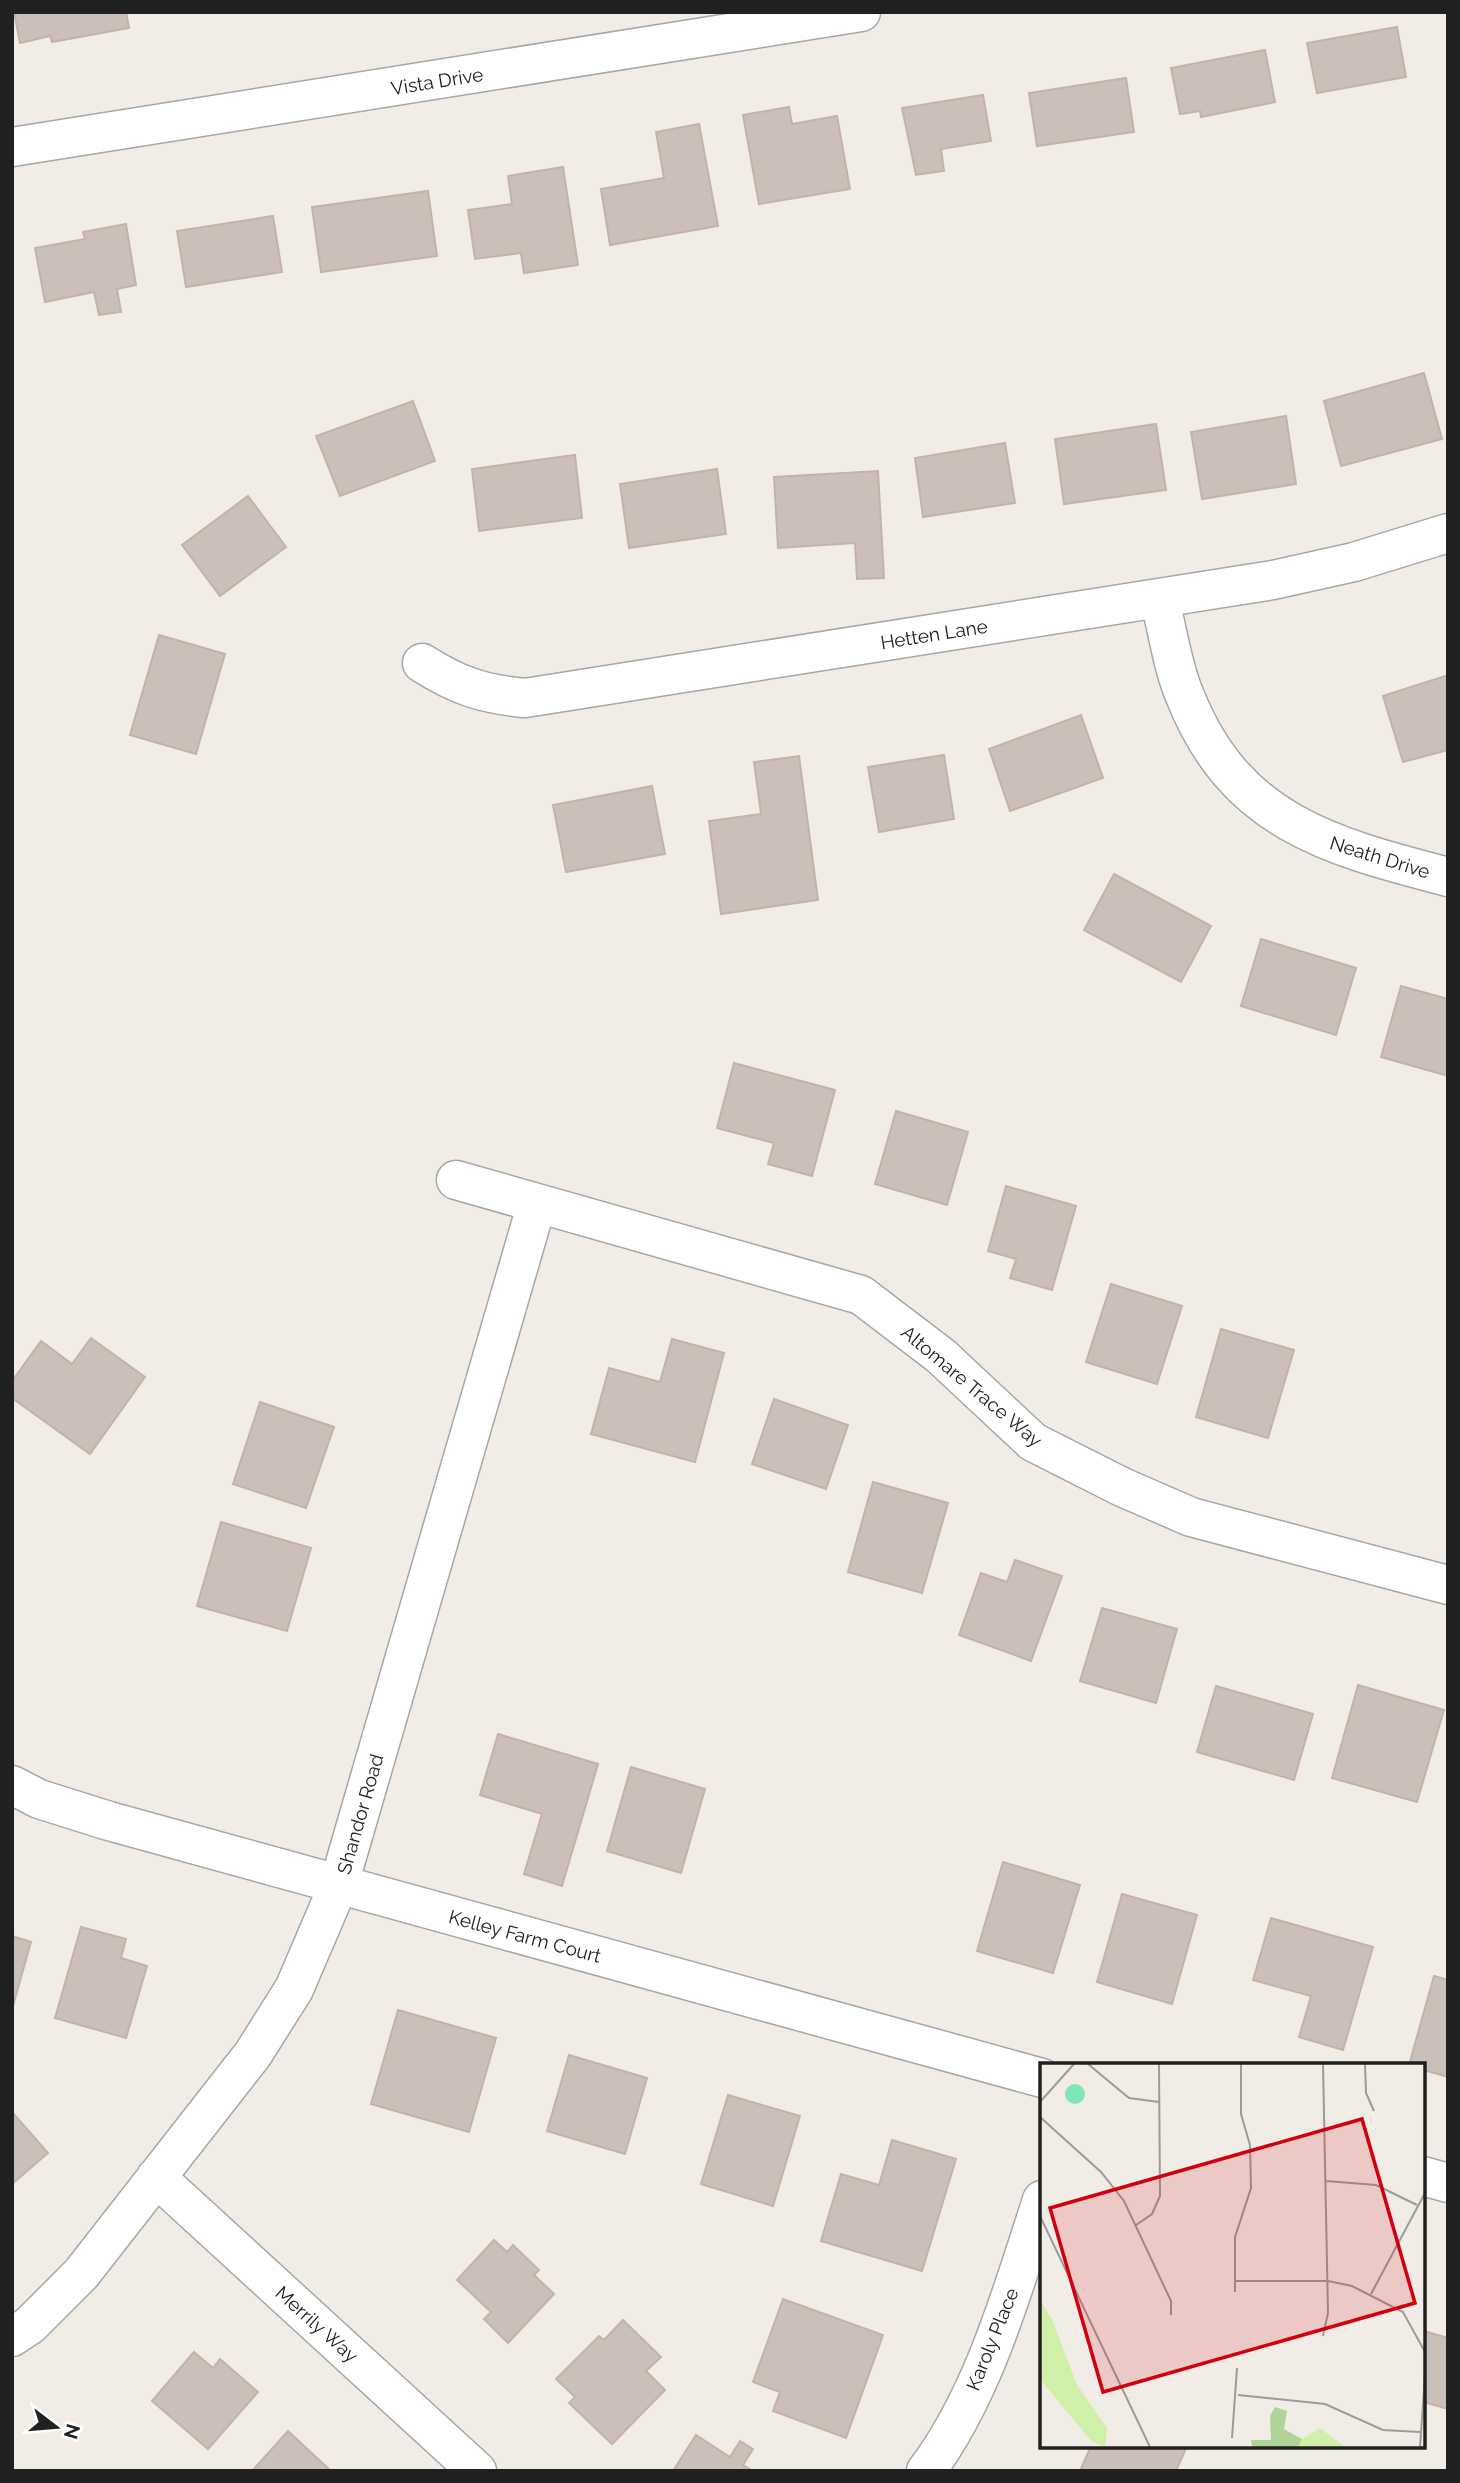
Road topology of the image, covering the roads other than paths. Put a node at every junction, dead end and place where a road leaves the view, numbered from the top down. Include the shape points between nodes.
1 (861, 12) edge
2 (12, 146) edge
3 (1448, 533) edge
4 (1159, 598) junction
5 (422, 663) dead end
6 (1448, 877) edge
7 (456, 1180) dead end
8 (537, 1203) junction
9 (1448, 1586) edge
10 (12, 1785) edge
11 (339, 1884) junction
12 (1040, 2077) edge
13 (156, 2177) junction
14 (1425, 2177) edge
15 (1448, 2183) edge
16 (1040, 2206) edge
17 (12, 2337) edge
18 (477, 2471) edge
19 (926, 2471) edge

1 - 2 street, Vista Drive
3 - 4 street, Hetten Lane via 1354,562
4 - 5 street, Hetten Lane via 525,698 486,694 449,680
4 - 6 street, Neath Drive via 1184,695 1206,739 1236,779 1273,812 1315,838
7 - 8 street, Altomare Trace Way
8 - 9 street, Altomare Trace Way via 861,1295 942,1356 1033,1442 1111,1481 1191,1517
8 - 11 street, Shandor Road
10 - 11 street, Kelley Farm Court via 39,1799 97,1817
11 - 12 street, Kelley Farm Court
11 - 13 street, Shandor Road via 294,1989 253,2054
13 - 17 street, Shandor Road via 81,2274
13 - 18 street, Merrily Way
14 - 15 street
16 - 19 street, Karoly Place via 1004,2318 948,2442

